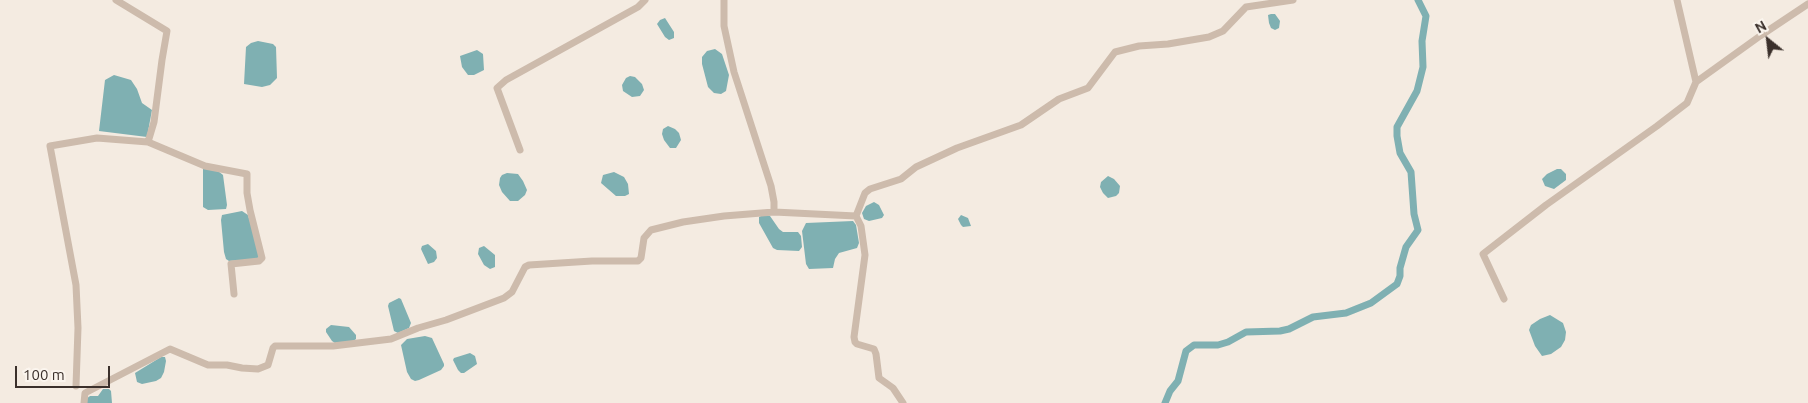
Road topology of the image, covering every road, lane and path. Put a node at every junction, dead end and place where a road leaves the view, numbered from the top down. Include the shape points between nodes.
1 (116, 0) edge
2 (645, 0) edge
3 (724, 0) edge
4 (1293, 0) edge
5 (1677, 0) edge
6 (1808, 4) edge
7 (1696, 82) junction
8 (148, 142) junction
9 (520, 150) dead end
10 (774, 212) junction
11 (856, 216) junction
12 (234, 294) dead end
13 (1504, 299) dead end
14 (76, 386) dead end
15 (84, 403) edge
16 (903, 403) edge

1 - 8 street via 167,31 154,122
2 - 9 street via 497,88
3 - 10 street via 724,26 734,72 771,186
4 - 11 street via 1246,7 1224,31 1209,37 1115,52 1088,88 1059,99 1021,125 957,148 916,167 901,179 870,189 865,193
5 - 7 street
6 - 7 street
7 - 13 street via 1687,102 1483,254
8 - 12 street via 206,166 247,174 250,210 262,258 231,264
8 - 14 street via 97,138 50,146 76,285
10 - 11 street
10 - 15 street via 724,216 650,230 644,238 638,261 592,260 528,265 512,292 504,298 391,339 333,346 275,346 268,365 258,369 208,365 170,349 85,393
11 - 16 street via 861,226 865,255 855,342 874,349 879,378 893,388

